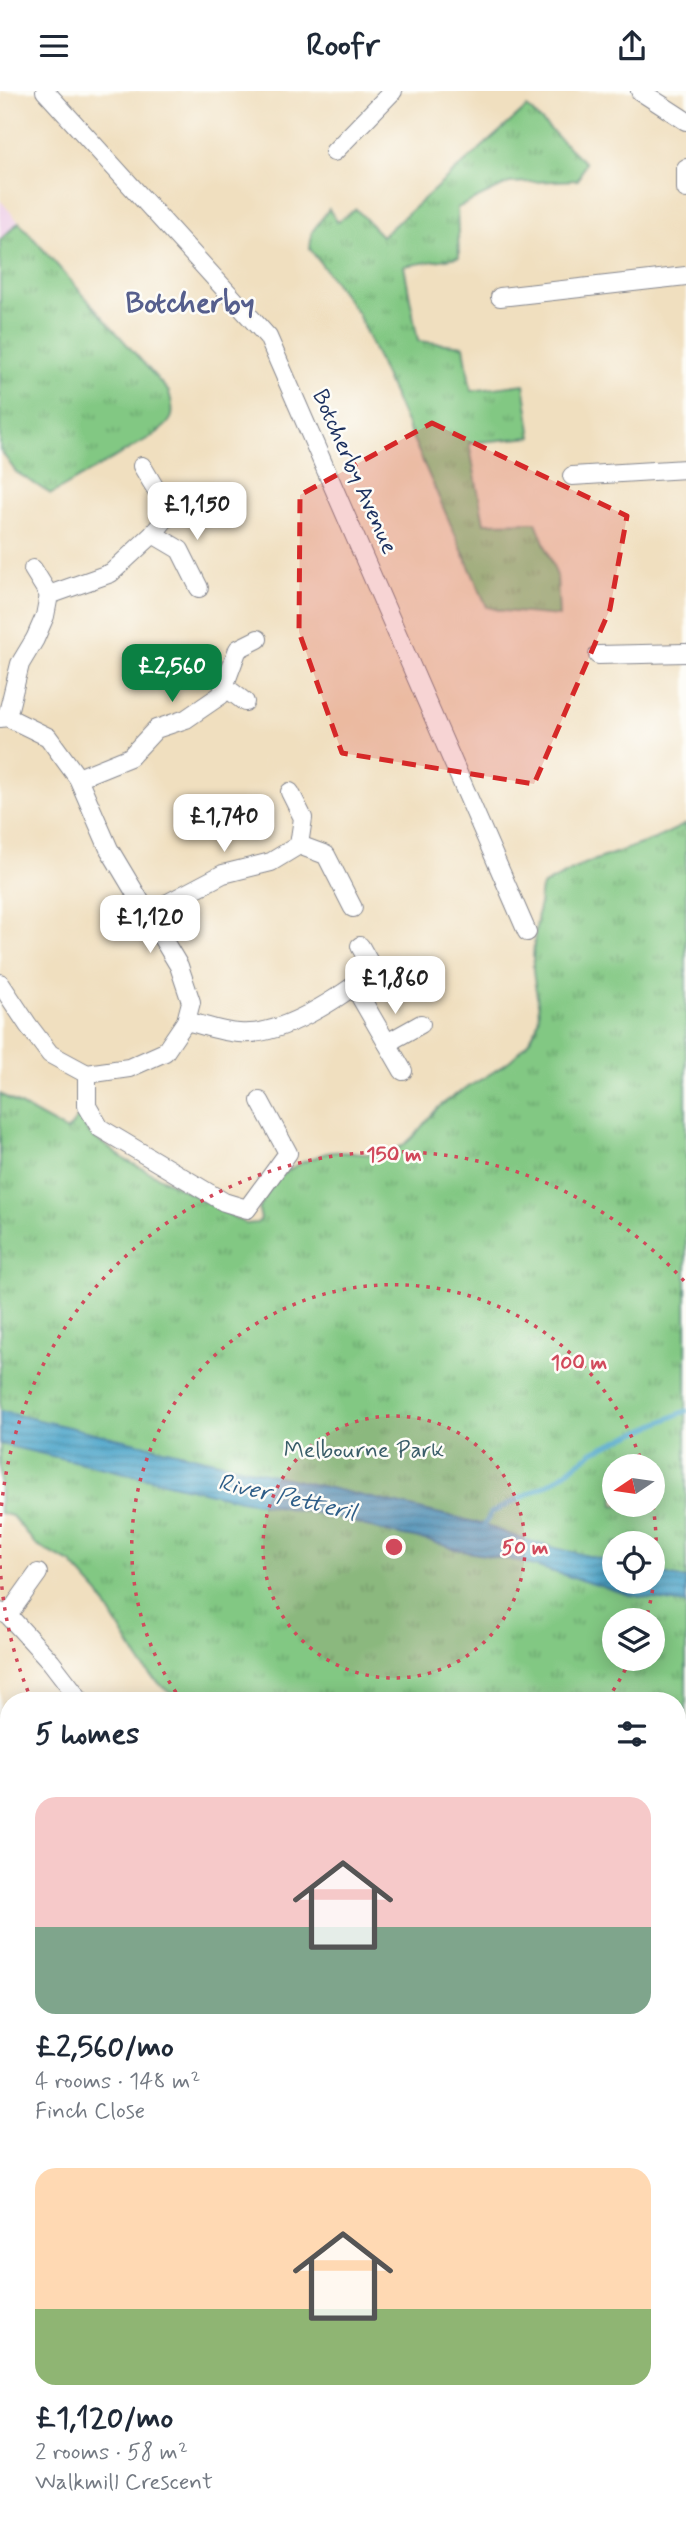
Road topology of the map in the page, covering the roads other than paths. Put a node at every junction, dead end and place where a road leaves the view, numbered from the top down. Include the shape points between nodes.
1 (45, 91) edge
2 (393, 91) edge
3 (640, 91) edge
4 (686, 121) edge
5 (334, 152) dead end
6 (686, 168) edge
7 (686, 189) edge
8 (686, 276) edge
9 (500, 297) dead end
10 (142, 466) dead end
11 (686, 469) edge
12 (572, 476) dead end
13 (153, 534) junction
14 (33, 569) dead end
15 (199, 588) dead end
16 (49, 595) junction
17 (258, 639) dead end
18 (686, 653) edge
19 (598, 655) dead end
20 (224, 686) junction
21 (245, 702) dead end
22 (4, 717) edge
23 (78, 778) junction
24 (290, 792) dead end
25 (299, 845) junction
26 (353, 908) dead end
27 (147, 914) junction
28 (527, 932) dead end
29 (359, 946) dead end
30 (0, 983) edge
31 (354, 986) junction
32 (186, 1021) junction
33 (422, 1024) dead end
34 (387, 1043) junction
35 (403, 1071) dead end
36 (87, 1074) junction
37 (260, 1101) dead end
38 (38, 1573) dead end
39 (4, 1613) edge
40 (74, 1692) edge

1 - 28 street, Botcherby Avenue via 268,338
2 - 5 street
3 - 4 street
6 - 7 street
8 - 9 street
10 - 13 street via 170,513
11 - 12 street
13 - 15 street via 180,550
13 - 16 street via 111,573
14 - 16 street
16 - 22 street via 45,616 20,664
17 - 20 street via 238,649
18 - 19 street
20 - 21 street
20 - 23 street via 221,695 186,719 156,729 130,757
22 - 23 street via 48,737
23 - 27 street via 109,849
24 - 25 street via 303,818
25 - 26 street via 326,855
25 - 27 street via 271,862 223,874
27 - 32 street via 179,966 191,1002
29 - 31 street via 374,971
30 - 36 street via 50,1054
31 - 32 street via 271,1031 239,1033
31 - 34 street
32 - 36 street via 165,1052 129,1068
33 - 34 street
34 - 35 street
36 - 37 street via 87,1106 100,1128 224,1202 247,1209 288,1153
38 - 39 street
39 - 40 street

